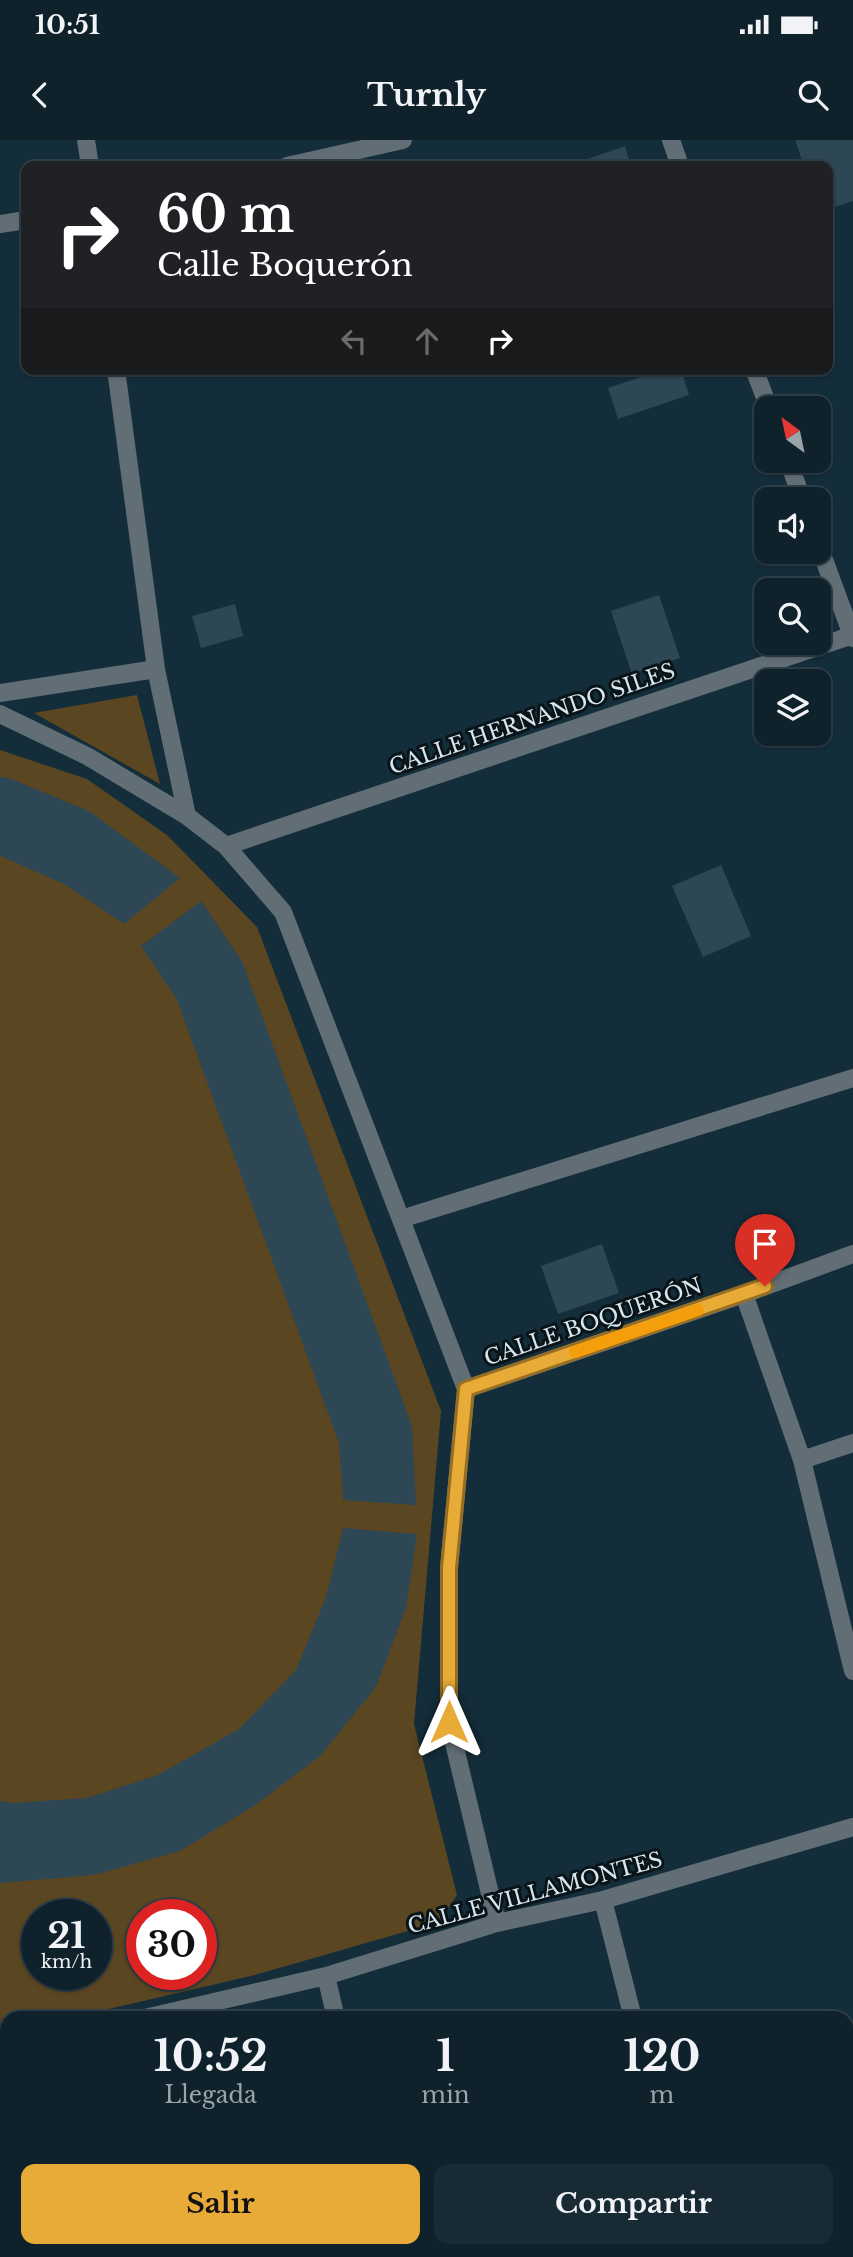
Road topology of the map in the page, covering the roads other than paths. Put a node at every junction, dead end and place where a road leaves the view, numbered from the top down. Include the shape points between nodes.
1 (86, 140) edge
2 (403, 140) edge
3 (671, 140) edge
4 (89, 161) edge
5 (309, 161) edge
6 (678, 161) edge
7 (21, 221) edge
8 (0, 224) edge
9 (117, 375) edge
10 (756, 375) edge
11 (764, 396) edge
12 (826, 564) edge
13 (853, 636) edge
14 (156, 669) junction
15 (0, 693) edge
16 (0, 714) edge
17 (187, 816) junction
18 (226, 846) junction
19 (853, 1078) edge
20 (401, 1219) junction
21 (853, 1254) edge
22 (744, 1294) junction
23 (466, 1389) junction
24 (853, 1443) edge
25 (802, 1460) junction
26 (853, 1671) edge
27 (853, 1827) edge
28 (603, 1900) junction
29 (497, 1923) junction
30 (326, 1976) junction
31 (175, 2011) edge
32 (334, 2011) edge
33 (631, 2011) edge

1 - 4 street
2 - 5 street
3 - 6 street
7 - 8 street
9 - 14 street
10 - 11 street
12 - 13 street
13 - 18 street, CALLE HERNANDO SILES
14 - 15 street
14 - 17 street
16 - 17 street via 87,756
17 - 18 street
18 - 20 street via 283,912
19 - 20 street
20 - 23 street
21 - 22 street, CALLE BOQUERÓN
22 - 23 street, CALLE BOQUERÓN
22 - 25 street
23 - 29 street via 449,1568 449,1722
24 - 25 street
25 - 26 street
27 - 28 street, CALLE VILLAMONTES
28 - 29 street, CALLE VILLAMONTES
28 - 33 street
29 - 30 street, CALLE VILLAMONTES
30 - 31 street, CALLE VILLAMONTES
30 - 32 street

